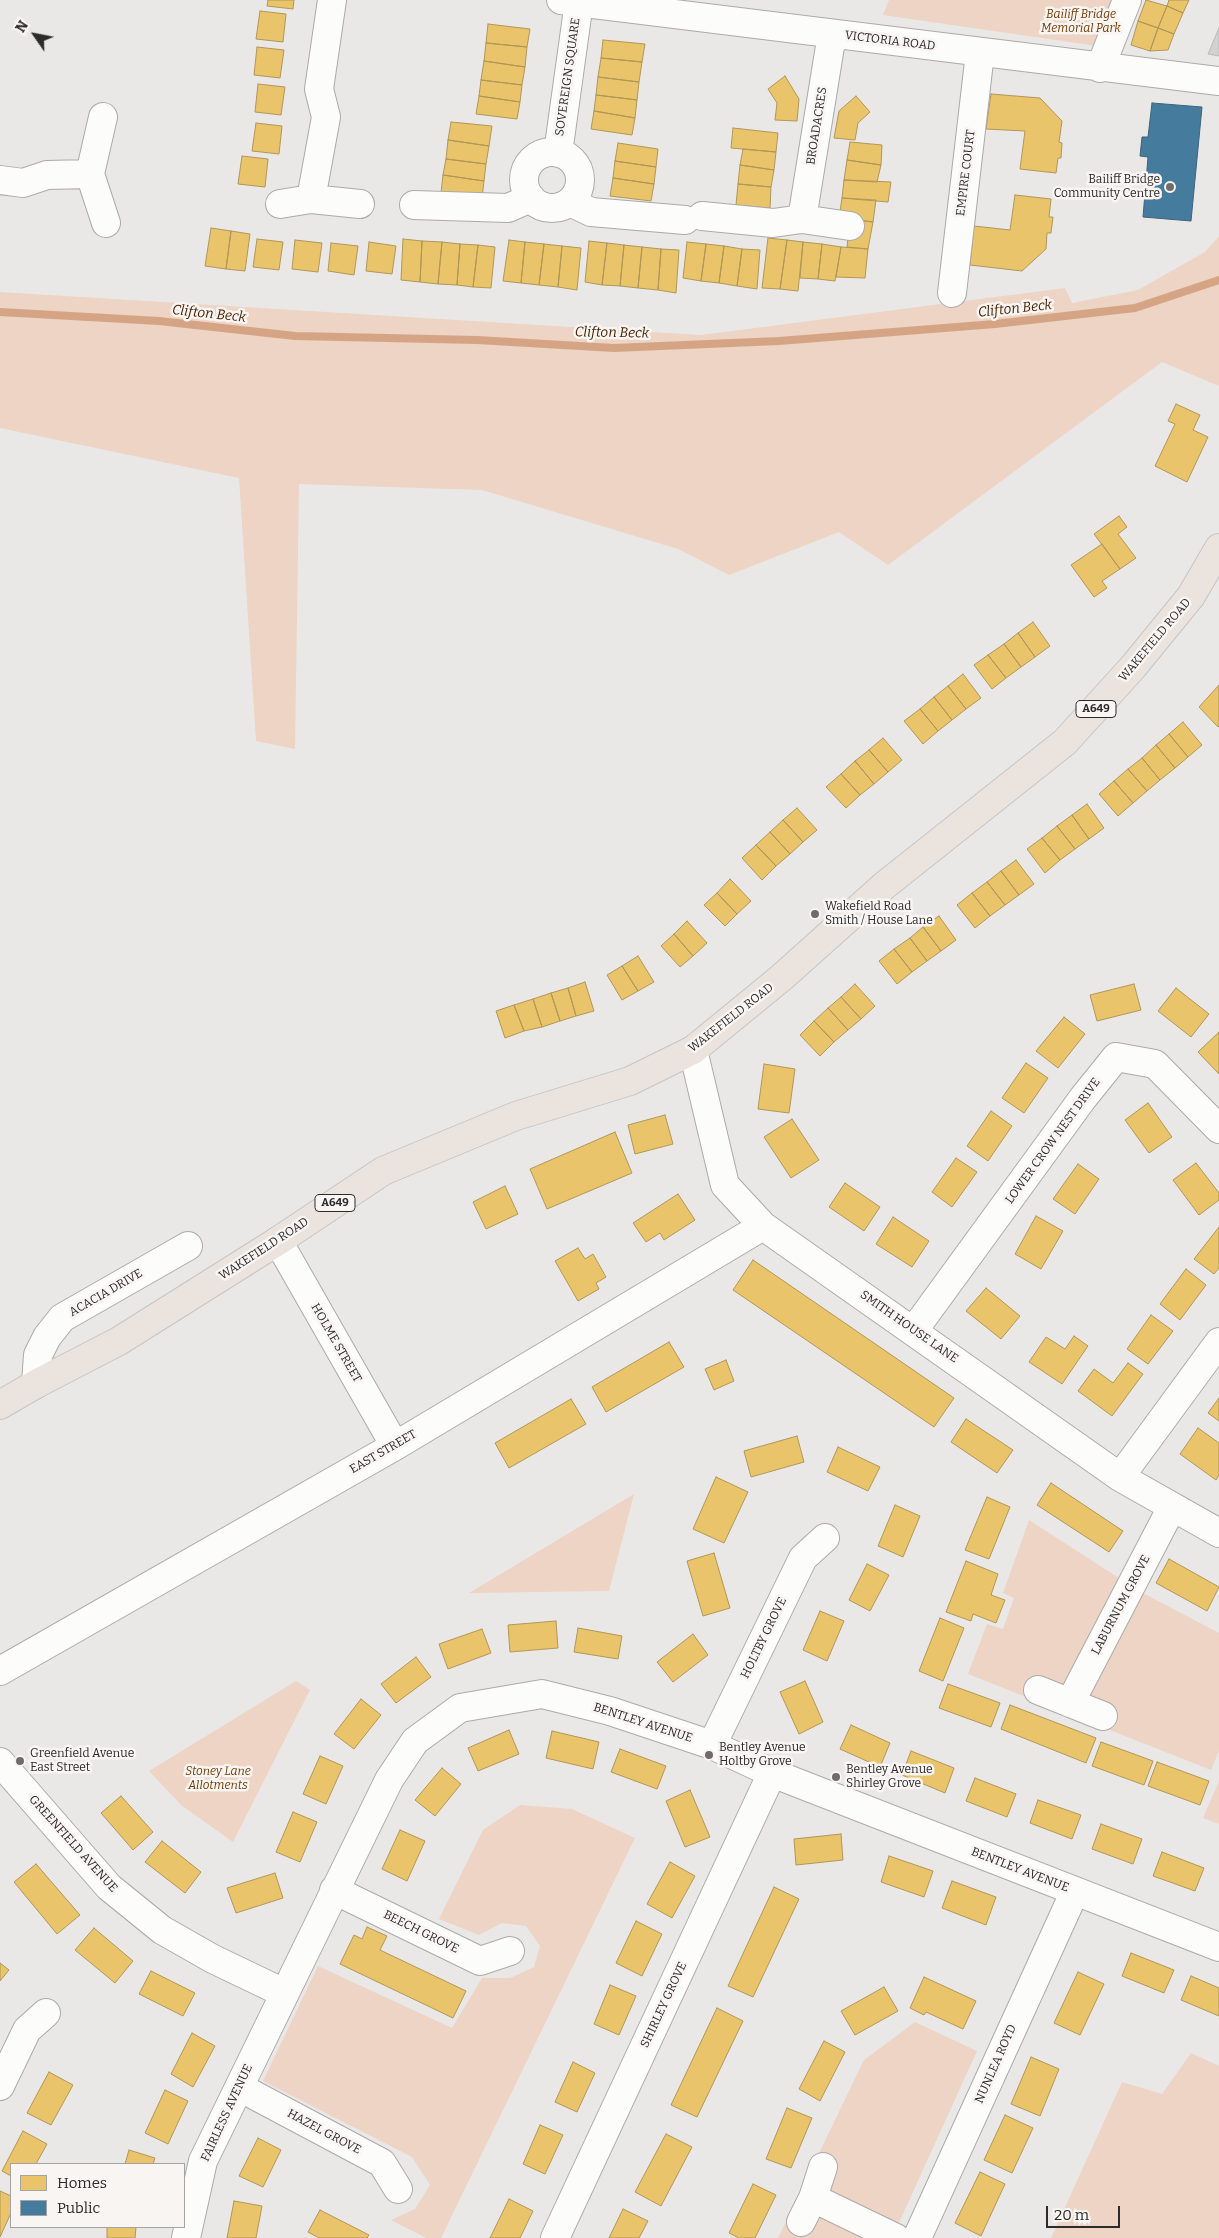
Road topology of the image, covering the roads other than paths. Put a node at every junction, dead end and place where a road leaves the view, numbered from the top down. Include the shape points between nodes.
1 (332, 0) edge
2 (1127, 0) edge
3 (570, 1) edge
4 (832, 34) junction
5 (980, 53) junction
6 (1100, 68) junction
7 (1219, 81) edge
8 (103, 117) dead end
9 (558, 153) junction
10 (90, 174) junction
11 (0, 180) edge
12 (531, 198) junction
13 (311, 200) junction
14 (570, 202) junction
15 (280, 204) dead end
16 (360, 204) dead end
17 (414, 205) dead end
18 (802, 219) junction
19 (106, 223) dead end
20 (850, 226) dead end
21 (952, 294) dead end
22 (1219, 548) edge
23 (693, 1050) junction
24 (1219, 1129) edge
25 (763, 1226) junction
26 (278, 1241) junction
27 (188, 1246) dead end
28 (914, 1330) junction
29 (1219, 1342) edge
30 (36, 1384) junction
31 (0, 1405) edge
32 (395, 1446) junction
33 (1120, 1477) junction
34 (1172, 1506) junction
35 (1219, 1533) edge
36 (825, 1538) dead end
37 (0, 1671) edge
38 (1038, 1690) dead end
39 (1070, 1703) junction
40 (1103, 1716) dead end
41 (712, 1745) junction
42 (0, 1762) edge
43 (772, 1773) junction
44 (334, 1890) junction
45 (1075, 1891) junction
46 (1219, 1947) edge
47 (510, 1951) dead end
48 (284, 1993) junction
49 (46, 2013) dead end
50 (0, 2086) edge
51 (239, 2087) junction
52 (823, 2167) dead end
53 (398, 2189) dead end
54 (186, 2238) edge
55 (555, 2238) edge
56 (896, 2238) edge
57 (917, 2238) edge

1 - 13 street via 319,89 326,117
2 - 6 street
3 - 4 street, VICTORIA ROAD
3 - 9 street, SOVEREIGN SQUARE
4 - 5 street, VICTORIA ROAD
4 - 18 street, BROADACRES
5 - 6 street, VICTORIA ROAD
5 - 21 street, EMPIRE COURT
6 - 7 street, VICTORIA ROAD
8 - 10 street
9 - 12 street, SOVEREIGN SQUARE via 541,155 528,166 524,183
9 - 14 street, SOVEREIGN SQUARE via 573,161 578,169 580,187
10 - 11 street via 47,174 23,183
10 - 19 street
12 - 14 street via 546,208 563,207
12 - 17 street via 508,208
13 - 15 street
13 - 16 street
14 - 18 street via 591,212 773,223
18 - 20 street
22 - 23 main road, WAKEFIELD ROAD / A649 via 1191,596 1065,742 885,886
23 - 25 street, SMITH HOUSE LANE via 725,1185
23 - 26 main road, WAKEFIELD ROAD / A649 via 630,1081 516,1116 383,1171
24 - 28 street, LOWER CROW NEST DRIVE via 1155,1064 1116,1057
25 - 28 street, SMITH HOUSE LANE
25 - 32 street, EAST STREET
26 - 30 main road, WAKEFIELD ROAD / A649 via 119,1341
26 - 32 street, HOLME STREET
27 - 30 street, ACACIA DRIVE via 62,1318 38,1355
28 - 33 street, SMITH HOUSE LANE
29 - 33 street
30 - 31 main road, WAKEFIELD ROAD / A649
32 - 37 street, EAST STREET
33 - 34 street, SMITH HOUSE LANE
34 - 35 street, SMITH HOUSE LANE
34 - 39 street, LABURNUM GROVE
36 - 41 street, HOLTBY GROVE via 803,1558
38 - 39 street
39 - 40 street
41 - 43 street, BENTLEY AVENUE
41 - 44 street, BENTLEY AVENUE via 610,1711 542,1694 460,1708 415,1741 389,1780
42 - 48 street, GREENFIELD AVENUE via 116,1893 162,1930
43 - 45 street, BENTLEY AVENUE
43 - 55 street, SHIRLEY GROVE
44 - 47 street, BEECH GROVE via 480,1961
44 - 48 street, BENTLEY AVENUE
45 - 46 street, BENTLEY AVENUE
45 - 57 street, NUNLEA ROYD
48 - 51 street, FAIRLESS AVENUE
49 - 50 street via 27,2030
51 - 53 street, HAZEL GROVE via 382,2162
51 - 54 street, FAIRLESS AVENUE via 203,2161
52 - 56 street via 807,2210

